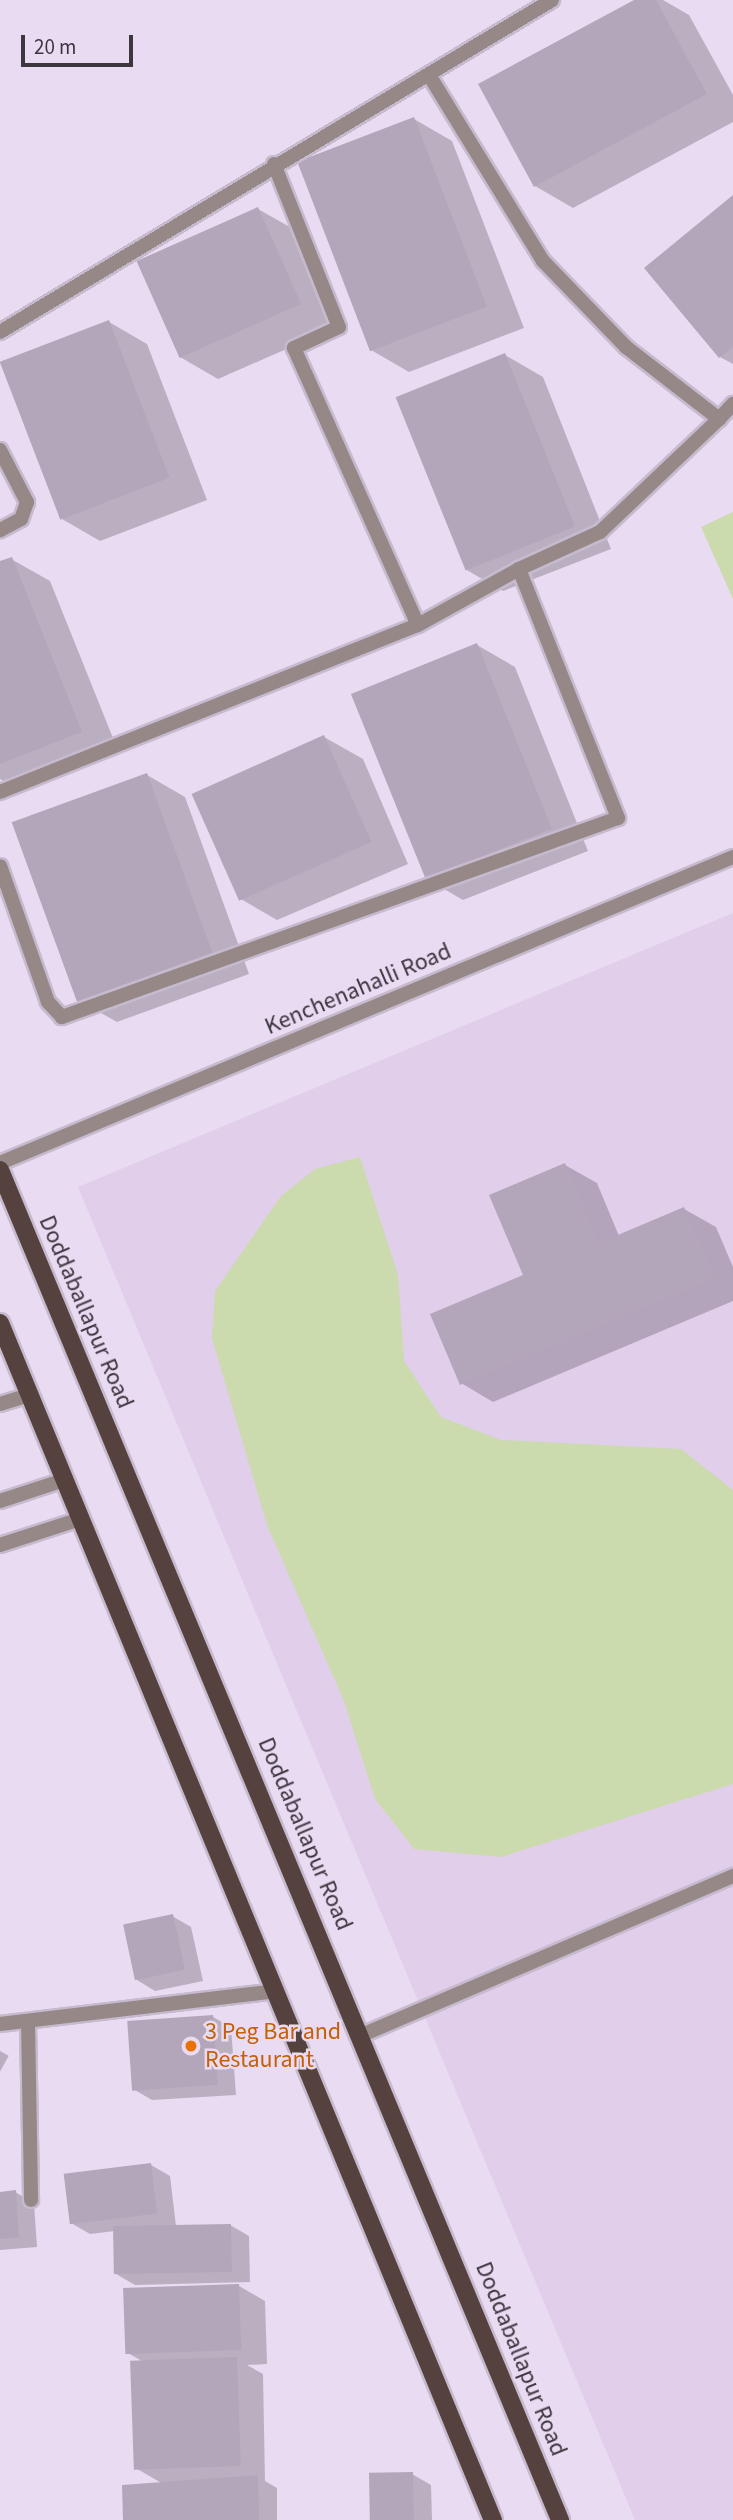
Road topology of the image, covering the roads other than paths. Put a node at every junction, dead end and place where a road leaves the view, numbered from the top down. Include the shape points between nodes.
1 (552, 0) edge
2 (429, 75) junction
3 (274, 164) junction
4 (0, 332) edge
5 (733, 404) edge
6 (719, 419) junction
7 (0, 450) edge
8 (0, 530) edge
9 (519, 569) junction
10 (418, 625) junction
11 (0, 792) edge
12 (733, 857) edge
13 (0, 866) edge
14 (0, 1163) edge
15 (0, 1170) edge
16 (0, 1324) edge
17 (27, 1396) junction
18 (0, 1404) edge
19 (64, 1480) junction
20 (0, 1501) edge
21 (80, 1519) junction
22 (0, 1545) edge
23 (733, 1876) edge
24 (277, 1992) junction
25 (28, 2022) junction
26 (0, 2024) edge
27 (362, 2035) junction
28 (31, 2200) dead end
29 (493, 2520) edge
30 (560, 2520) edge

1 - 2 street
2 - 3 street
2 - 6 street via 543,261 626,347
3 - 4 street
3 - 10 street via 339,327 293,348
5 - 6 street
6 - 9 street via 600,532
7 - 8 street via 27,502 21,519
9 - 10 street
9 - 13 street via 618,818 62,1017 48,1002
10 - 11 street
12 - 14 street, Kenchenahalli Road
15 - 27 main road, Doddaballapur Road
16 - 17 main road
17 - 18 street
17 - 19 main road
19 - 20 street
19 - 21 main road
21 - 22 street
21 - 24 main road
23 - 27 street
24 - 25 street
24 - 29 main road
25 - 26 street
25 - 28 street
27 - 30 main road, Doddaballapur Road

